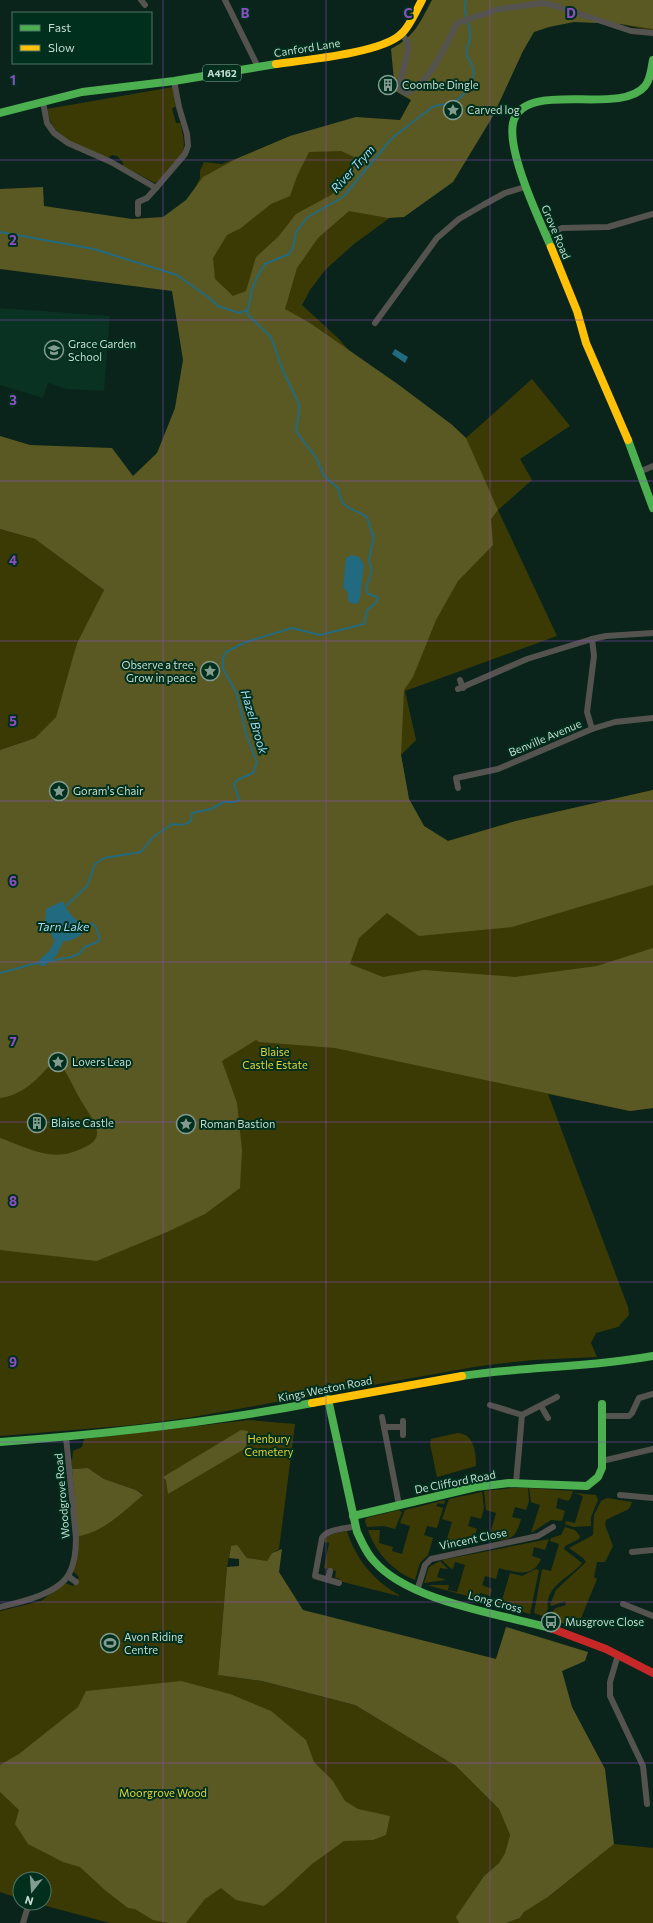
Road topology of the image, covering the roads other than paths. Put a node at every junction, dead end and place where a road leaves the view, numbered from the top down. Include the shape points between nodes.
1 (225, 0) edge
2 (422, 0) edge
3 (653, 33) edge
4 (402, 34) junction
5 (653, 60) edge
6 (258, 67) junction
7 (174, 81) junction
8 (43, 102) junction
9 (0, 113) edge
10 (525, 187) junction
11 (156, 188) junction
12 (138, 214) dead end
13 (653, 214) edge
14 (546, 235) junction
15 (375, 323) dead end
16 (653, 466) edge
17 (640, 472) junction
18 (653, 508) edge
19 (653, 633) edge
20 (592, 639) junction
21 (460, 680) dead end
22 (653, 718) edge
23 (592, 729) junction
24 (458, 788) dead end
25 (653, 1356) edge
26 (649, 1393) edge
27 (557, 1397) dead end
28 (328, 1399) junction
29 (602, 1404) dead end
30 (490, 1405) dead end
31 (541, 1406) junction
32 (522, 1415) junction
33 (602, 1416) junction
34 (382, 1417) dead end
35 (548, 1418) dead end
36 (384, 1427) junction
37 (403, 1435) dead end
38 (66, 1437) junction
39 (0, 1442) edge
40 (653, 1448) edge
41 (602, 1461) junction
42 (516, 1483) junction
43 (620, 1496) dead end
44 (653, 1498) edge
45 (399, 1505) junction
46 (353, 1516) junction
47 (356, 1526) junction
48 (553, 1527) dead end
49 (639, 1545) dead end
50 (653, 1550) edge
51 (632, 1552) dead end
52 (640, 1552) junction
53 (330, 1571) dead end
54 (68, 1576) junction
55 (328, 1580) junction
56 (76, 1582) dead end
57 (339, 1583) dead end
58 (417, 1591) junction
59 (0, 1607) edge
60 (625, 1607) dead end
61 (653, 1616) edge
62 (618, 1655) junction
63 (653, 1672) edge
64 (650, 1796) edge
65 (648, 1804) dead end
66 (27, 1911) edge
67 (23, 1923) edge

1 - 6 street
2 - 4 street, Canford Lane / A4162
3 - 4 street via 631,31 543,3 499,9 457,23 432,68 421,83 407,92 401,90 399,85 408,52 408,43
4 - 6 street, Canford Lane / A4162 via 388,43 363,50
5 - 10 street, Grove Road via 649,79 638,91 611,98 542,102 518,111 513,120 512,130
6 - 7 street, Canford Lane / A4162
7 - 8 street, Canford Lane / A4162 via 82,92
7 - 11 street via 188,146 185,154
8 - 9 street, Canford Lane / A4162
8 - 11 street via 47,123 54,133 68,143 111,162
10 - 14 street, Grove Road
10 - 15 street via 504,193 459,219 437,238 382,318
11 - 12 street via 147,198 138,202
13 - 14 street via 608,227 562,228
14 - 17 street, Grove Road via 584,329 586,343
16 - 17 street
17 - 18 street, Grove Road
19 - 20 street
20 - 21 street via 527,659 461,688
20 - 23 street via 594,662 587,712
22 - 23 street, Benville Avenue via 615,722
23 - 24 street, Benville Avenue via 498,769 456,778
25 - 28 street, Kings Weston Road via 597,1364 494,1371
26 - 33 street via 637,1400 629,1416
27 - 31 street
28 - 38 street, Kings Weston Road via 212,1420
28 - 46 street, Long Cross
29 - 33 street, De Clifford Road
30 - 32 street
31 - 32 street
31 - 35 street
32 - 42 street
33 - 41 street, De Clifford Road
34 - 36 street
36 - 37 street via 403,1424
36 - 45 street
38 - 39 street, Kings Weston Road
38 - 54 street, Woodgrove Road via 76,1538 76,1553
40 - 41 street
41 - 42 street, De Clifford Road via 598,1477 584,1487
42 - 45 street, De Clifford Road via 476,1488
43 - 44 street
45 - 46 street, De Clifford Road
46 - 47 street, Long Cross
47 - 55 street via 324,1534 315,1576
47 - 58 street, Long Cross via 365,1549 377,1566 395,1580
48 - 58 street, Vincent Close via 538,1536 431,1559 425,1565
49 - 52 street
50 - 52 street
51 - 52 street
53 - 55 street
54 - 56 street
54 - 59 street via 36,1597
55 - 57 street
58 - 62 street, Long Cross via 558,1631
60 - 61 street
62 - 63 street, Long Cross
62 - 64 street via 610,1682 610,1696 641,1760
64 - 65 street
66 - 67 street

